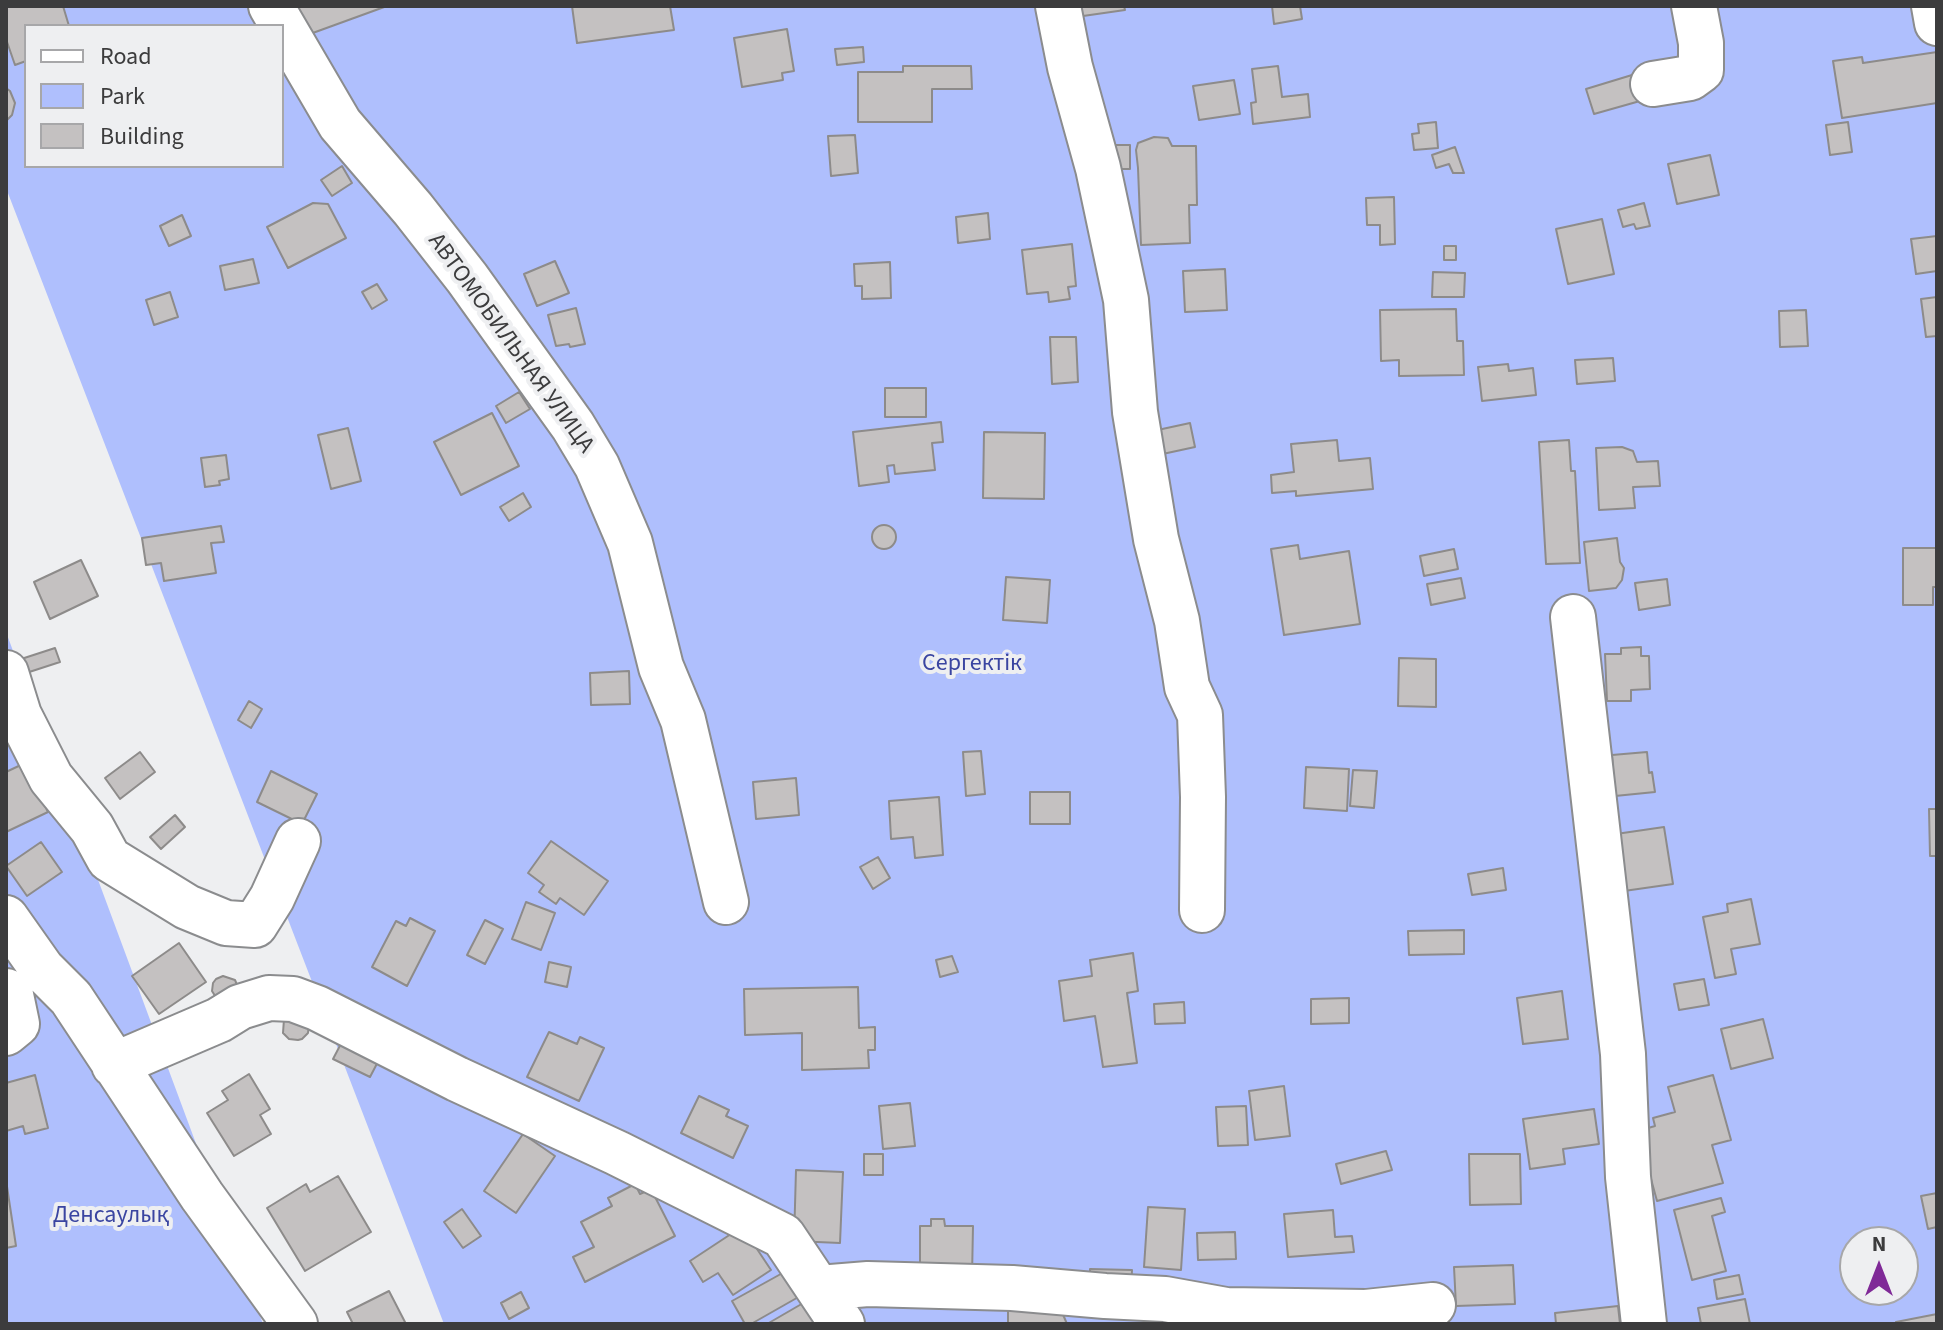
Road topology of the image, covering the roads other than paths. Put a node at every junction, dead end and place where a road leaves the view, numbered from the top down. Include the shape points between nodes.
1 (271, 6) edge
2 (1058, 6) edge
3 (1694, 6) edge
4 (1934, 6) edge
5 (1937, 23) edge
6 (282, 24) edge
7 (284, 28) edge
8 (1653, 84) dead end
9 (1573, 617) dead end
10 (6, 673) edge
11 (298, 841) dead end
12 (726, 902) dead end
13 (1202, 910) dead end
14 (6, 918) edge
15 (6, 991) edge
16 (6, 1033) edge
17 (114, 1065) junction
18 (820, 1290) edge
19 (1433, 1305) dead end
20 (295, 1324) edge
21 (1644, 1324) edge

1 - 6 street, АВТОМОБИЛЬНАЯ УЛИЦА
2 - 13 street via 1126,300 1135,412 1156,539 1187,687 1200,715
3 - 8 street via 1701,70 1690,78
4 - 5 street
7 - 12 street, АВТОМОБИЛЬНАЯ УЛИЦА via 340,124 467,278 597,466 630,543 661,667 683,720
9 - 21 street via 1622,1038 1628,1177
10 - 11 street via 19,715 51,778 92,828 109,859 187,907 226,923 255,925
14 - 17 street via 42,969 71,998
15 - 16 street via 17,1024
17 - 18 street via 240,1007 269,998 293,999 783,1236
17 - 20 street
18 - 19 street via 868,1284 1012,1288 1165,1299 1226,1310 1366,1312

